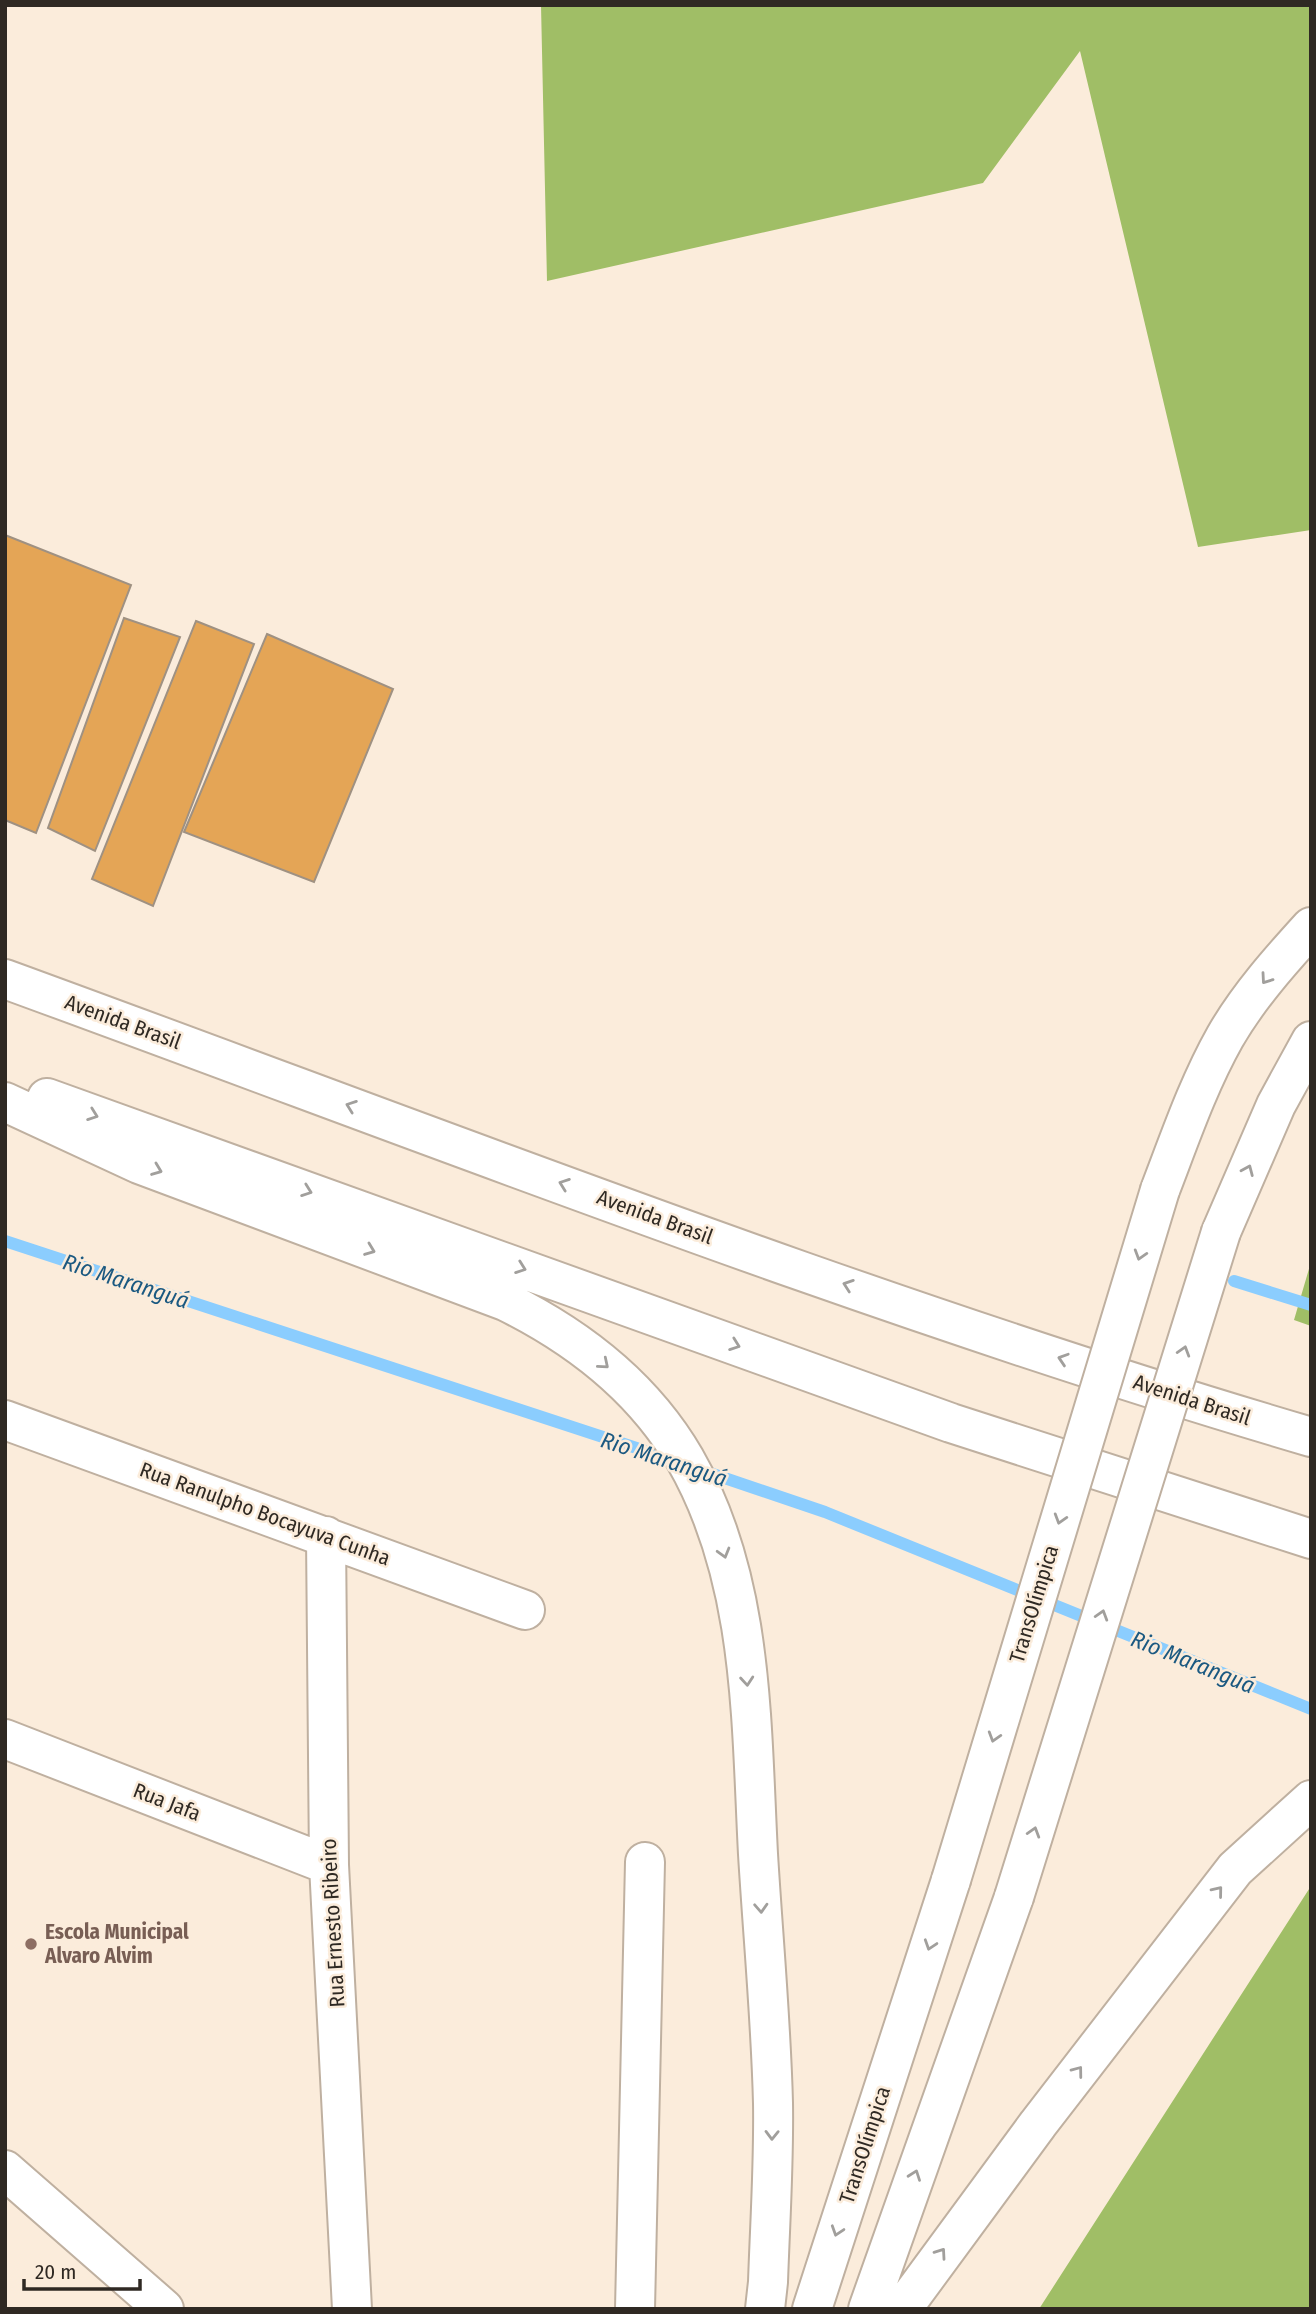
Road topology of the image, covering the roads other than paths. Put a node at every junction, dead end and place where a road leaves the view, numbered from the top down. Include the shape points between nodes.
1 (1311, 927) edge
2 (5, 979) edge
3 (1311, 1041) edge
4 (5, 1083) edge
5 (5, 1102) edge
6 (5, 1420) edge
7 (1304, 1433) edge
8 (326, 1536) junction
9 (1311, 1539) edge
10 (525, 1610) dead end
11 (5, 1739) edge
12 (1302, 1807) edge
13 (645, 1862) dead end
14 (329, 1865) junction
15 (5, 2170) edge
16 (164, 2309) edge
17 (352, 2309) edge
18 (635, 2309) edge
19 (765, 2309) edge
20 (812, 2309) edge
21 (868, 2309) edge
22 (902, 2309) edge

1 -> 20 main road, TransOlímpica, bridge via 1277,963 1226,1036 1160,1189 951,1880
7 -> 2 main road, Avenida Brasil via 990,1336
21 -> 3 main road, bridge via 1014,1897 1221,1233 1276,1105
4 -> 9 main road via 951,1423
5 -> 19 main road via 139,1164 505,1300 550,1323 606,1364 652,1411 685,1459 717,1526 741,1613 773,2104
6 - 8 main road, Rua Ranulpho Bocayuva Cunha
8 - 10 main road, Rua Ranulpho Bocayuva Cunha
8 - 14 main road, Rua Ernesto Ribeiro
11 - 14 main road, Rua Jafa
22 -> 12 main road via 1176,1943 1235,1870
13 - 18 main road
14 - 17 main road, Rua Ernesto Ribeiro
15 - 16 main road

